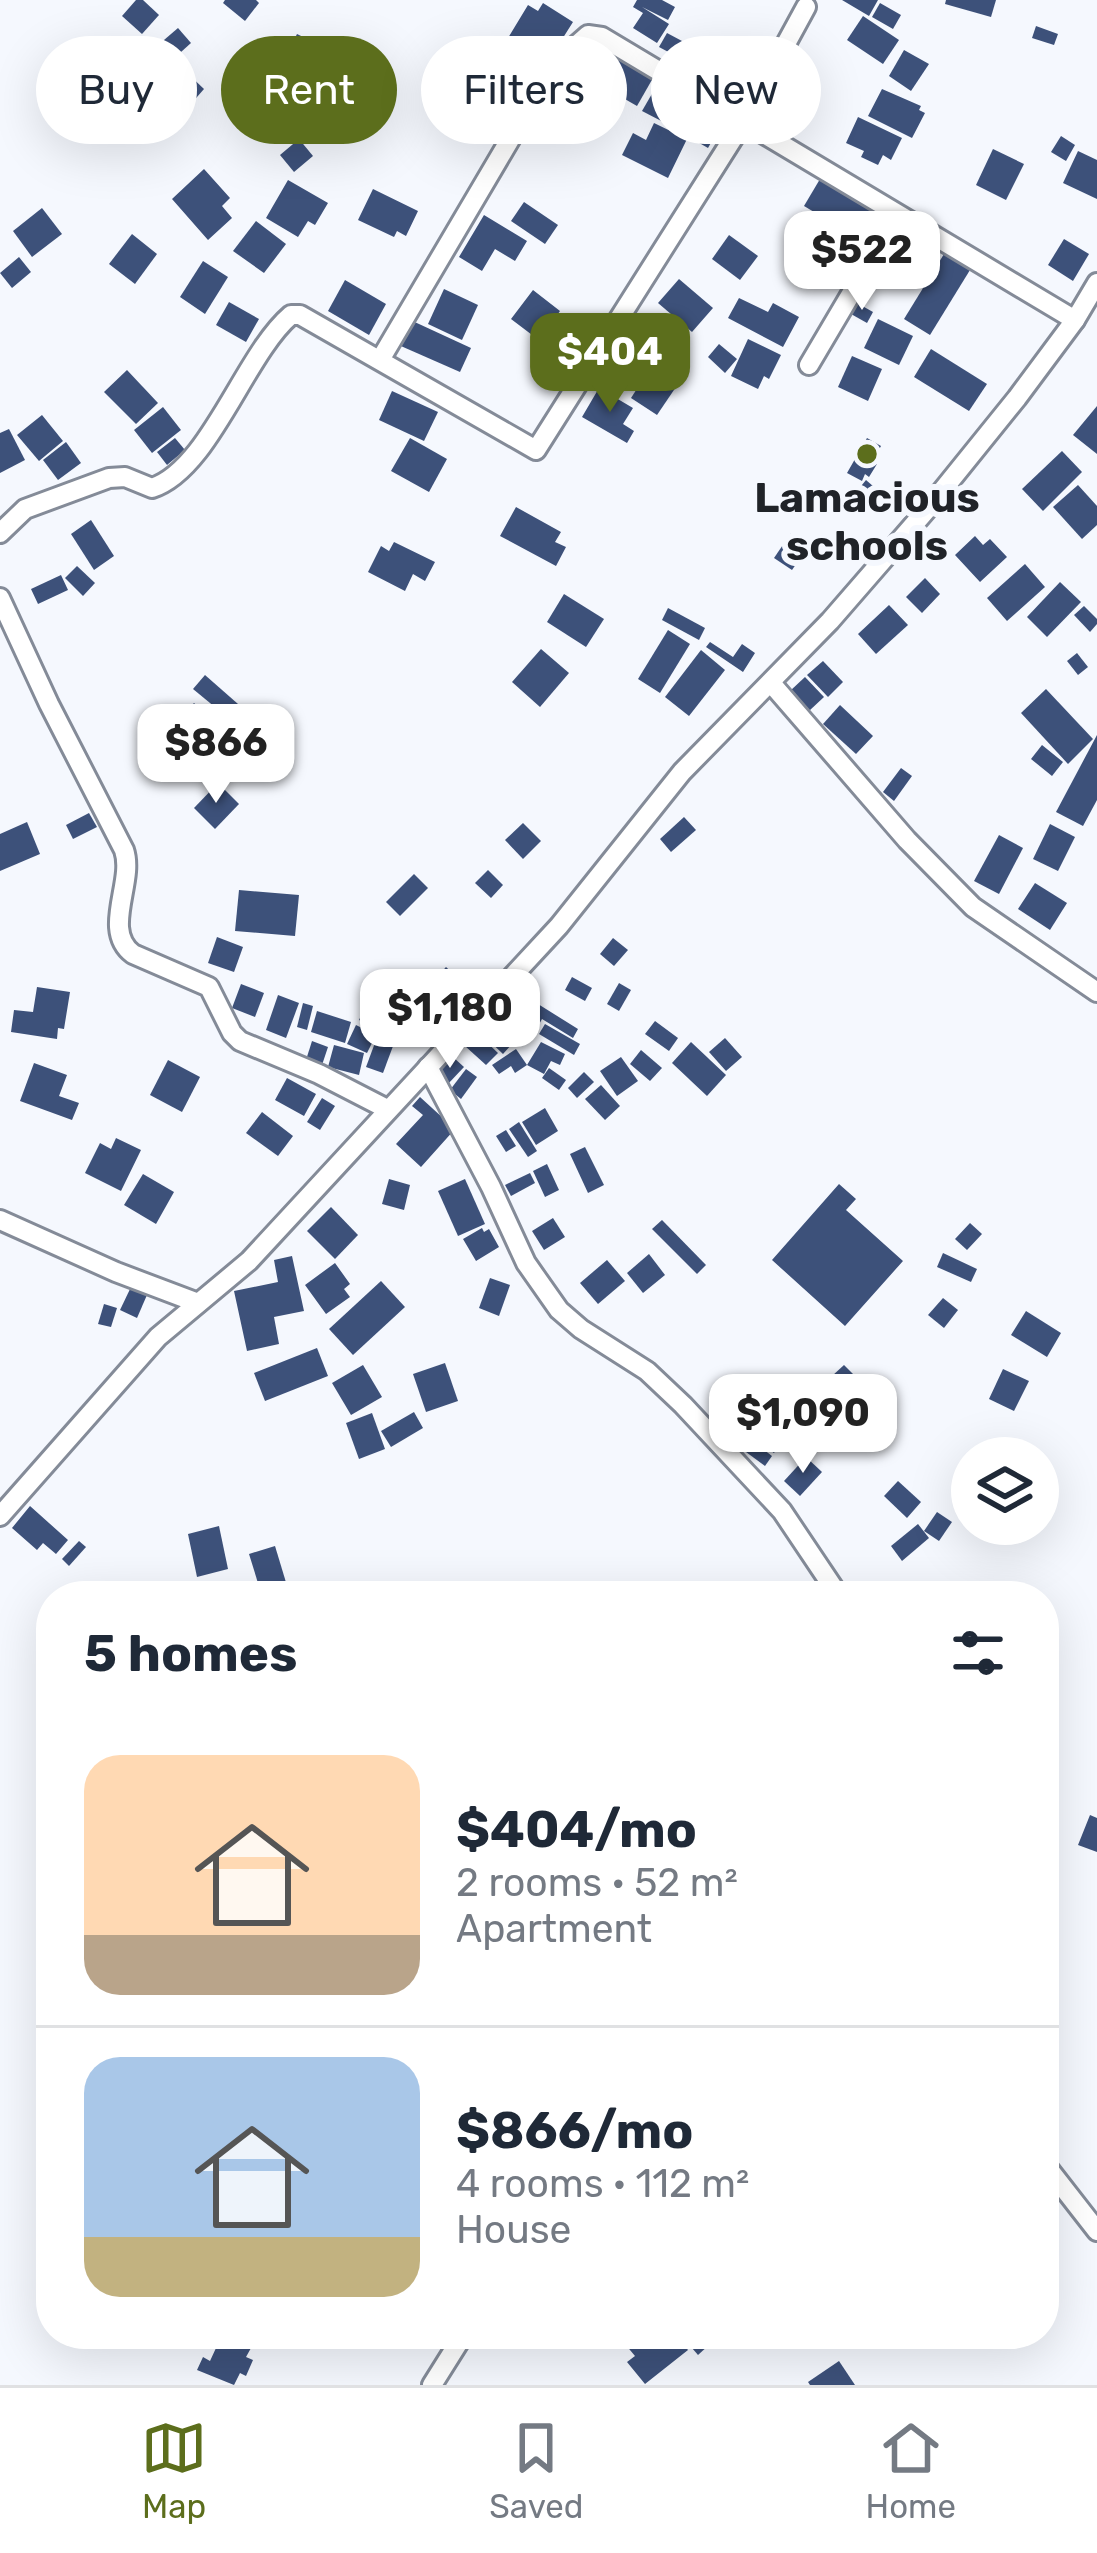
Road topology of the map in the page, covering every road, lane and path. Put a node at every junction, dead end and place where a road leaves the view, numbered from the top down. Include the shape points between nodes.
1 (806, 8) dead end
2 (791, 36) edge
3 (651, 67) edge
4 (729, 144) edge
5 (781, 144) edge
6 (897, 216) junction
7 (1097, 283) edge
8 (1076, 320) junction
9 (380, 359) junction
10 (809, 365) dead end
11 (0, 533) edge
12 (0, 598) edge
13 (771, 683) junction
14 (1097, 992) edge
15 (428, 1067) junction
16 (387, 1109) junction
17 (0, 1220) edge
18 (198, 1303) junction
19 (0, 1516) edge
20 (829, 1581) edge
21 (1059, 2182) edge
22 (1097, 2231) edge
23 (454, 2349) edge
24 (431, 2385) edge

1 - 2 street
3 - 9 street via 602,38 588,35 572,49
4 - 9 street via 536,450
5 - 6 street
6 - 8 street
6 - 10 street
7 - 8 street
8 - 13 street via 929,507
9 - 11 street via 291,315 200,449 161,485 109,478 25,509
12 - 16 street via 129,864 118,927 123,947 208,987 240,1041
13 - 14 street via 973,907
13 - 15 street via 682,772 559,926
15 - 16 street
15 - 20 street via 526,1263 559,1310 683,1405 782,1511
16 - 18 street via 249,1261
17 - 18 street
18 - 19 street via 158,1337
21 - 22 street
23 - 24 street

